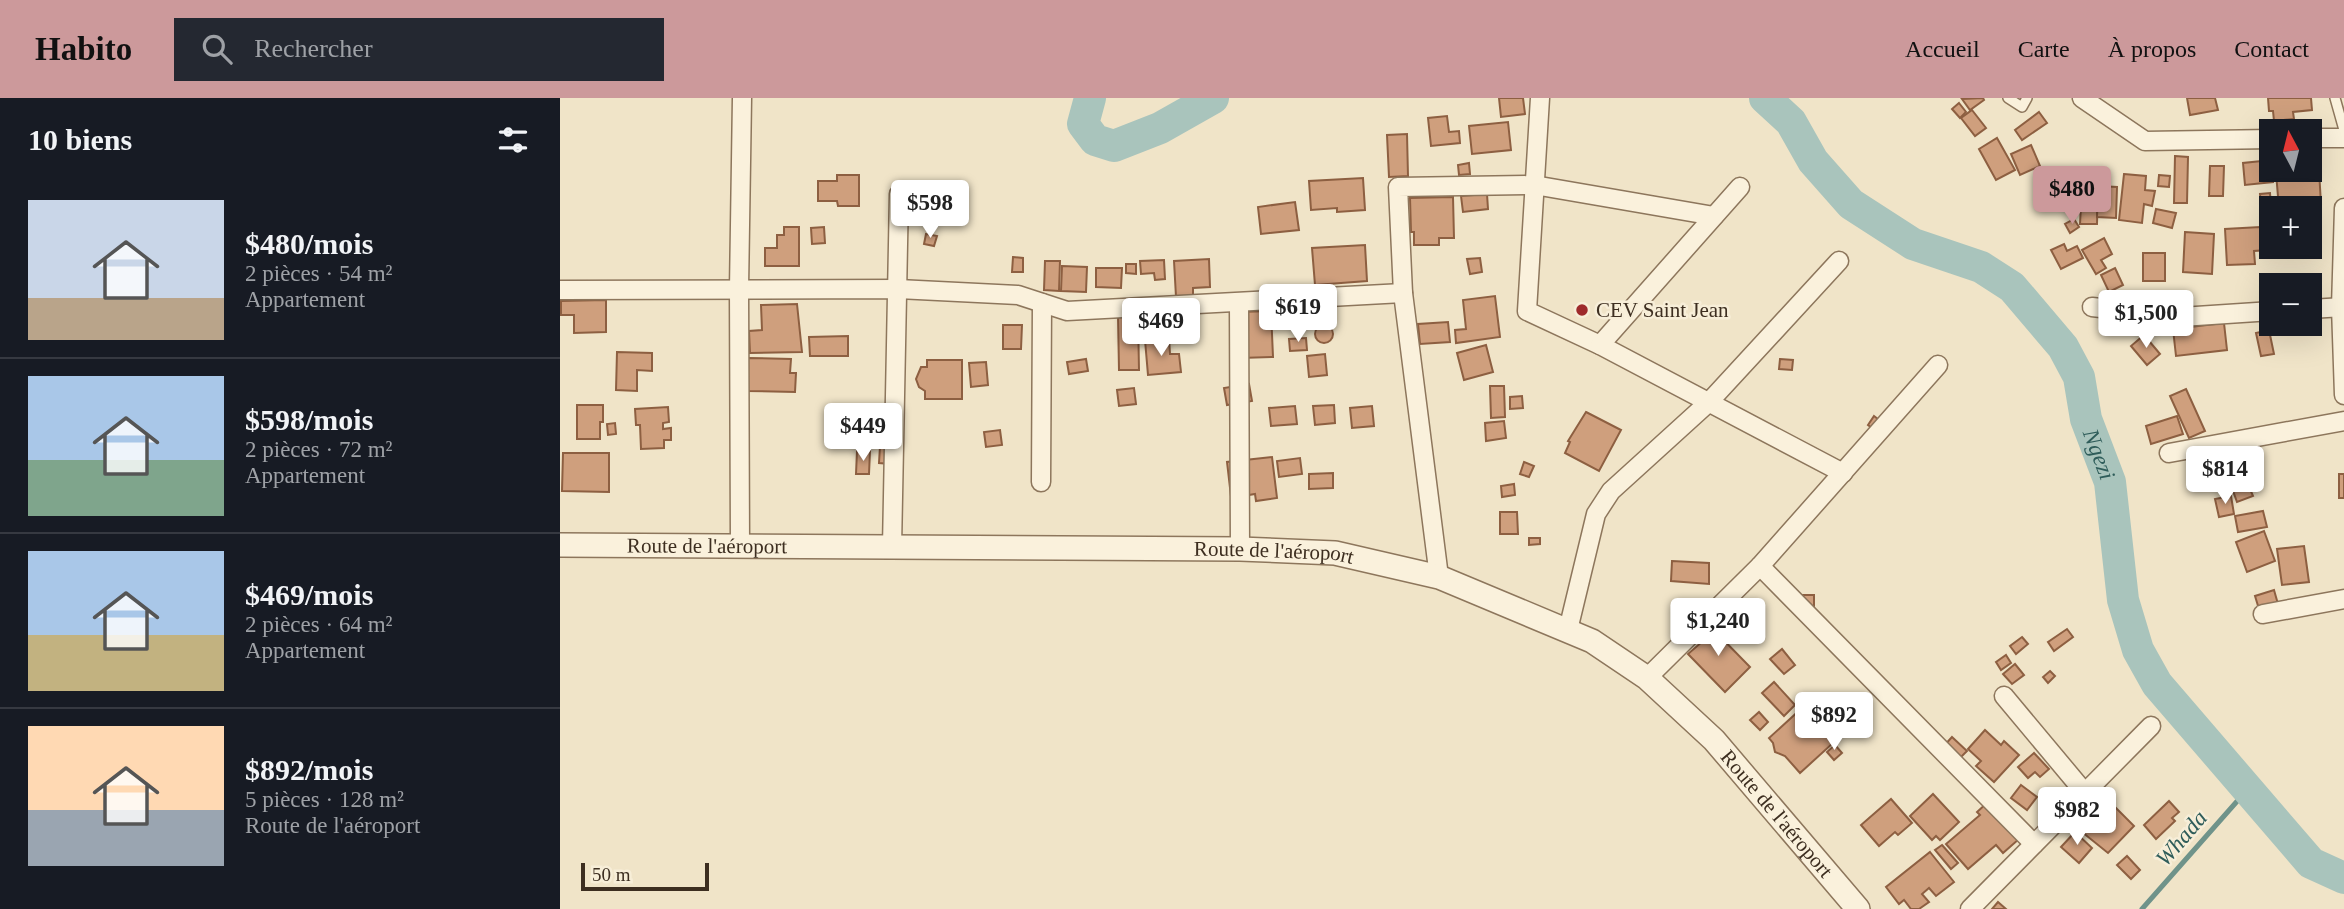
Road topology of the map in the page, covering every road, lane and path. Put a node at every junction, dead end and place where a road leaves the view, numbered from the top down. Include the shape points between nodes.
1 (742, 98) edge
2 (1540, 98) edge
3 (2008, 98) edge
4 (2027, 98) edge
5 (2082, 98) edge
6 (2335, 98) edge
7 (2344, 130) edge
8 (2322, 138) edge
9 (2344, 138) edge
10 (2259, 139) edge
11 (1534, 185) junction
12 (1740, 187) dead end
13 (899, 194) dead end
14 (2344, 208) edge
15 (1714, 216) junction
16 (1839, 261) dead end
17 (739, 289) junction
18 (898, 289) junction
19 (560, 290) edge
20 (1404, 293) junction
21 (1042, 303) junction
22 (1239, 303) junction
23 (2092, 307) dead end
24 (2343, 307) edge
25 (2322, 308) edge
26 (2259, 312) edge
27 (1600, 345) junction
28 (1938, 365) dead end
29 (2344, 395) edge
30 (1709, 402) junction
31 (2344, 421) edge
32 (2169, 453) dead end
33 (1843, 473) junction
34 (1041, 482) dead end
35 (560, 545) edge
36 (740, 546) junction
37 (892, 547) junction
38 (1240, 549) junction
39 (1760, 566) junction
40 (1438, 577) junction
41 (2344, 599) edge
42 (2263, 614) dead end
43 (1568, 630) junction
44 (1647, 678) junction
45 (2004, 696) dead end
46 (2151, 726) dead end
47 (2085, 793) junction
48 (2034, 844) junction
49 (1858, 909) edge
50 (1969, 909) edge

1 - 17 street
2 - 11 street
3 - 4 lane via 2022,107
5 - 10 street via 2145,141
6 - 7 lane
8 - 9 street
11 - 15 street
11 - 20 street via 1398,187
11 - 27 street via 1527,311
12 - 15 street
13 - 18 street
14 - 24 street
15 - 27 street
16 - 30 street
17 - 18 street
17 - 19 street
17 - 36 street
18 - 21 street via 1018,295
18 - 37 street
20 - 22 street
20 - 40 street
21 - 22 street via 1067,311
21 - 34 street
22 - 38 street
23 - 26 street via 2181,317
24 - 25 street
24 - 29 street
27 - 30 street
28 - 33 street
30 - 33 street
30 - 43 street via 1611,491 1596,514
31 - 32 street
33 - 39 street
35 - 36 street, Route de l'aéroport
36 - 37 street, Route de l'aéroport
37 - 38 street, Route de l'aéroport
38 - 40 street, Route de l'aéroport via 1335,553
39 - 44 street
39 - 48 street
40 - 43 street, Route de l'aéroport
41 - 42 street
43 - 44 street, Route de l'aéroport
44 - 49 street, Route de l'aéroport via 1714,740
45 - 47 street
46 - 47 street
47 - 48 street
48 - 50 street

